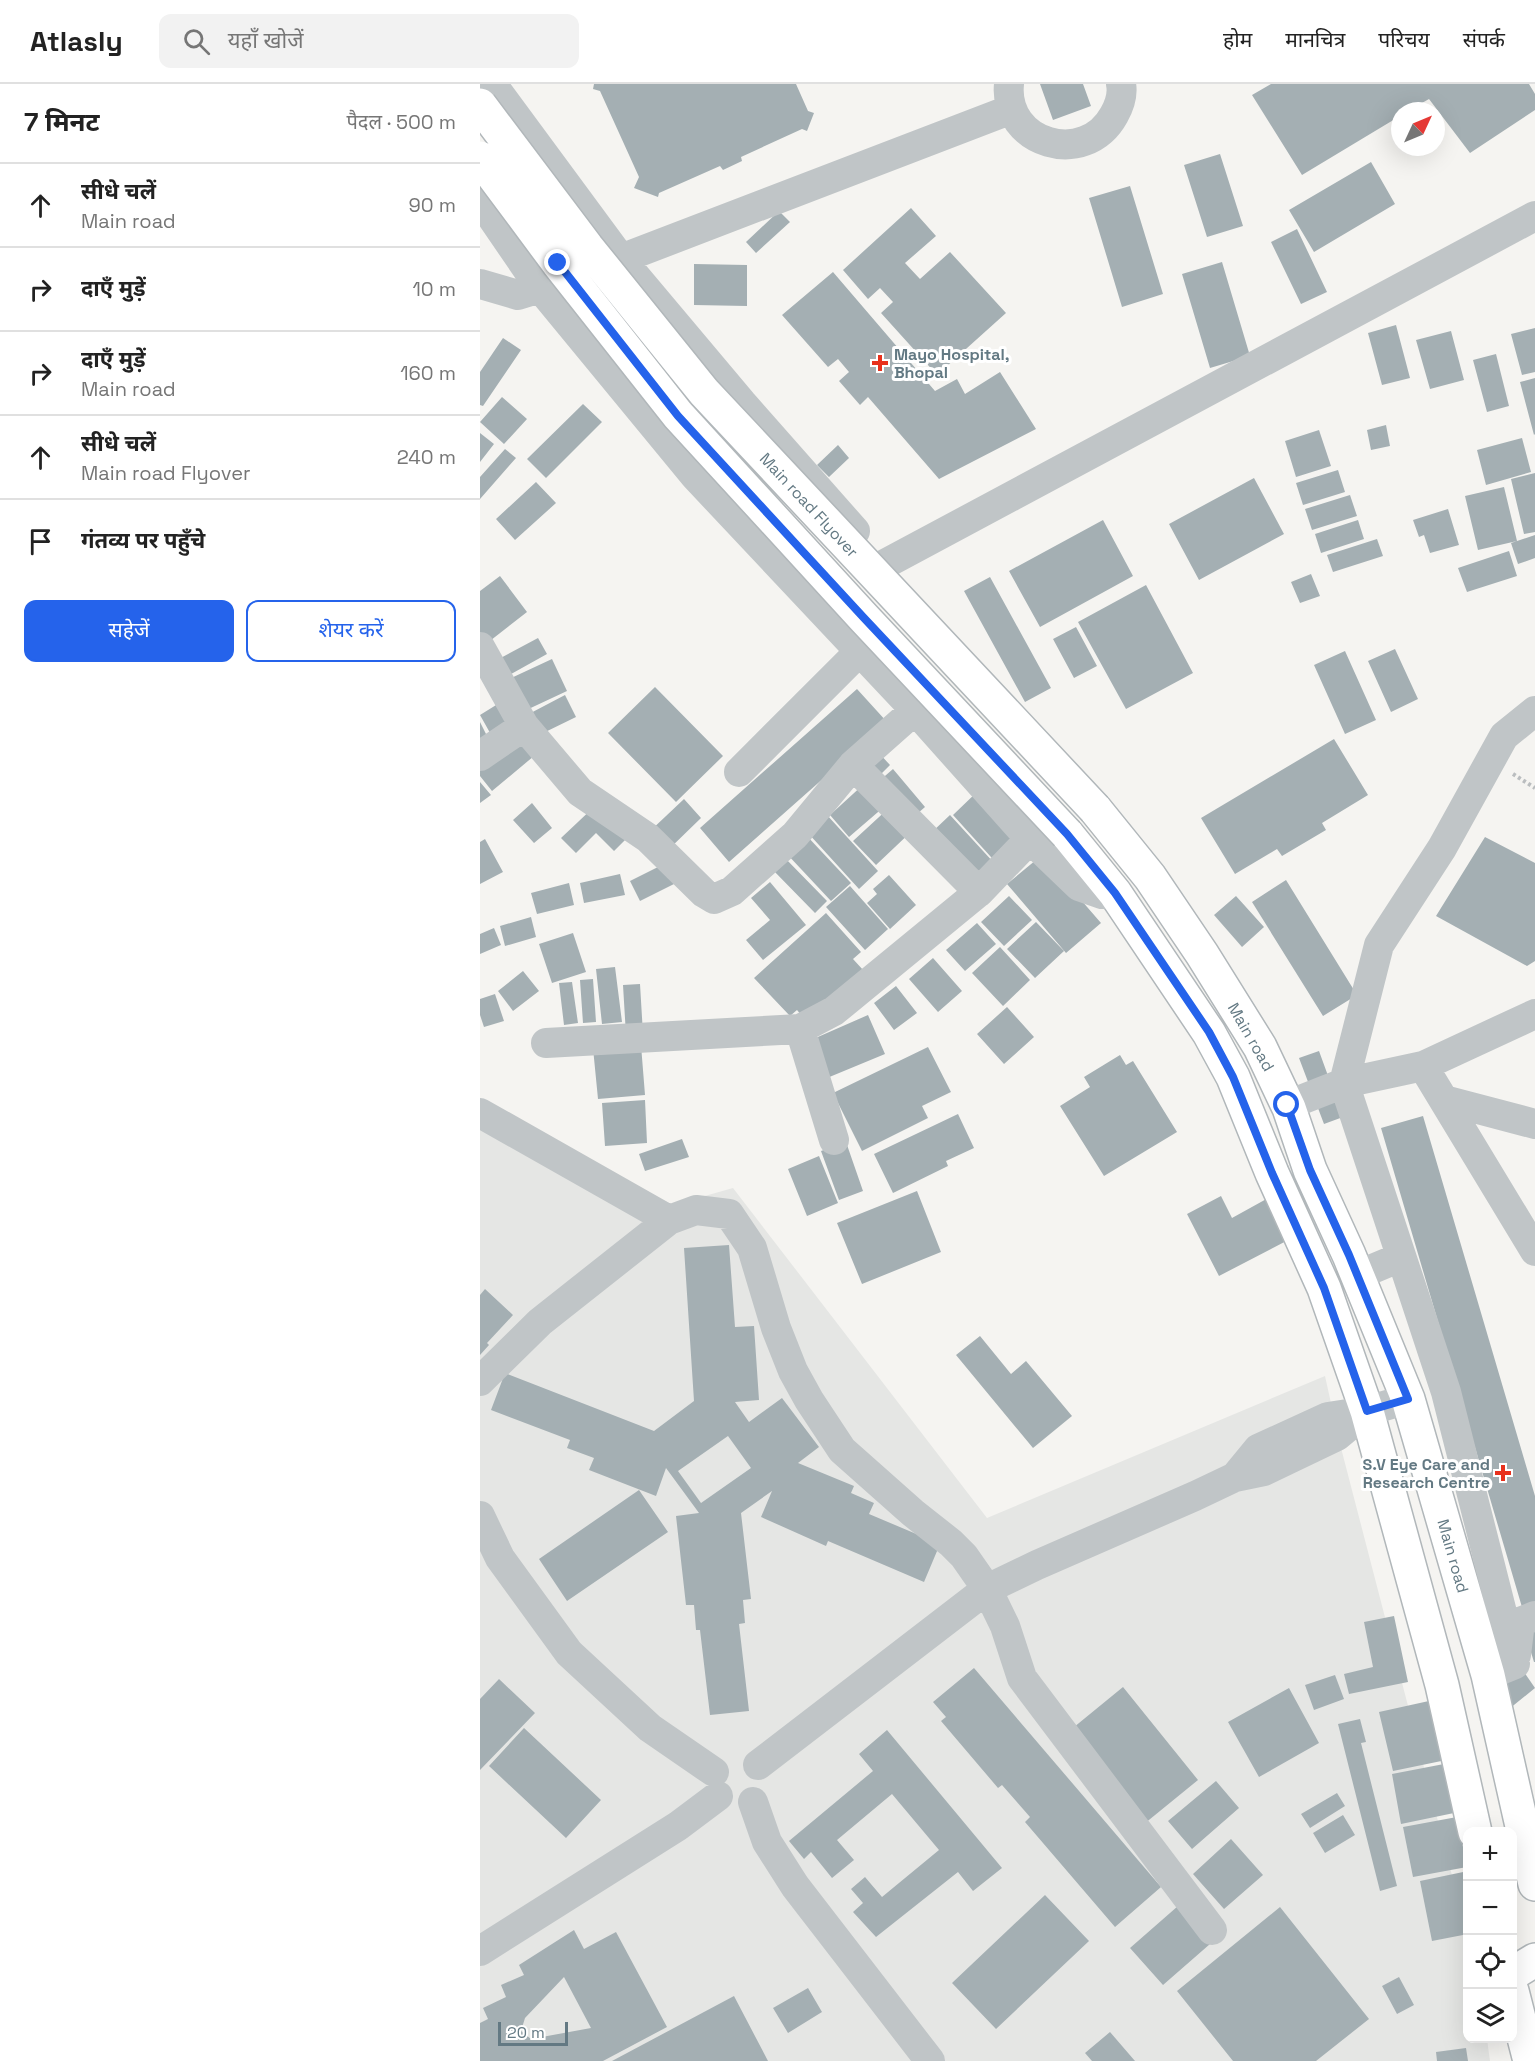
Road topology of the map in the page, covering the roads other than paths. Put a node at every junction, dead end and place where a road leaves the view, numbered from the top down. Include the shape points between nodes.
1 (492, 84) edge
2 (1121, 84) edge
3 (1011, 97) edge
4 (480, 105) edge
5 (480, 158) edge
6 (480, 200) edge
7 (1535, 216) edge
8 (621, 259) junction
9 (480, 284) edge
10 (541, 289) junction
11 (885, 564) junction
12 (480, 647) edge
13 (860, 651) junction
14 (915, 710) junction
15 (1535, 711) edge
16 (524, 726) junction
17 (480, 756) edge
18 (853, 765) junction
19 (739, 772) dead end
20 (1030, 839) junction
21 (1157, 888) junction
22 (979, 892) junction
23 (1115, 893) junction
24 (1535, 1014) edge
25 (800, 1029) junction
26 (546, 1043) dead end
27 (1424, 1066) junction
28 (1344, 1083) junction
29 (1444, 1100) junction
30 (1287, 1105) junction
31 (480, 1113) edge
32 (1535, 1124) edge
33 (834, 1140) dead end
34 (669, 1220) junction
35 (1535, 1251) edge
36 (1401, 1257) junction
37 (1358, 1275) junction
38 (480, 1381) edge
39 (1408, 1399) junction
40 (1367, 1411) junction
41 (480, 1516) edge
42 (987, 1589) junction
43 (1535, 1616) edge
44 (1501, 1670) junction
45 (758, 1765) junction
46 (716, 1784) junction
47 (753, 1802) junction
48 (1474, 1827) edge
49 (1533, 1867) edge
50 (1212, 1930) dead end
51 (480, 1951) edge
52 (1535, 1960) edge
53 (1517, 1971) edge
54 (1521, 1997) edge
55 (930, 2061) edge
56 (1530, 2061) edge

1 - 8 street
2 - 3 street via 1119,108 1109,125 1076,144 1056,145 1038,138 1023,126
3 - 8 street
4 - 21 main road, Main road Flyover, bridge via 587,248 704,392 1095,809
5 - 23 main road, bridge via 678,416 1067,834
6 - 10 street
7 - 11 street
8 - 10 street
8 - 11 street via 742,404
9 - 10 street via 518,295
10 - 13 street via 695,476
11 - 21 street via 1102,794 1142,849
12 - 16 street
13 - 14 street
13 - 19 street
14 - 18 street
14 - 20 street
15 - 28 street via 1504,736 1442,848 1379,945
16 - 17 street
16 - 18 street via 580,792 648,838 714,899 732,891 795,835
18 - 22 street
20 - 22 street
20 - 23 street via 1079,886 1102,894
21 - 30 main road, Main road via 1260,1047
22 - 25 street via 834,1011
23 - 40 main road, Main road via 1209,1032 1233,1077 1324,1288
24 - 27 street
25 - 26 street
25 - 33 street
27 - 28 street
27 - 29 street
28 - 30 street
28 - 36 street
29 - 32 street
29 - 35 street
30 - 37 main road, Main road via 1310,1170
31 - 34 street
34 - 38 street via 540,1322
34 - 42 street via 696,1210 729,1214 752,1248 793,1371 842,1450 951,1543
36 - 37 street
36 - 44 street via 1446,1392
37 - 39 main road, Main road
39 - 40 street
39 - 44 main road, Main road
40 - 42 street via 1328,1417 1258,1449 1235,1477
40 - 48 main road, Main road via 1442,1686
41 - 46 street via 500,1558 569,1653
42 - 45 street
42 - 50 street via 1005,1626 1022,1678
43 - 44 street via 1520,1622
44 - 49 main road, Main road
45 - 46 street via 748,1757 732,1756 724,1760
45 - 47 street via 765,1784
46 - 47 street via 723,1802 740,1807
46 - 51 street via 678,1826
47 - 55 street via 767,1842 795,1886
52 - 53 main road
54 - 56 main road

